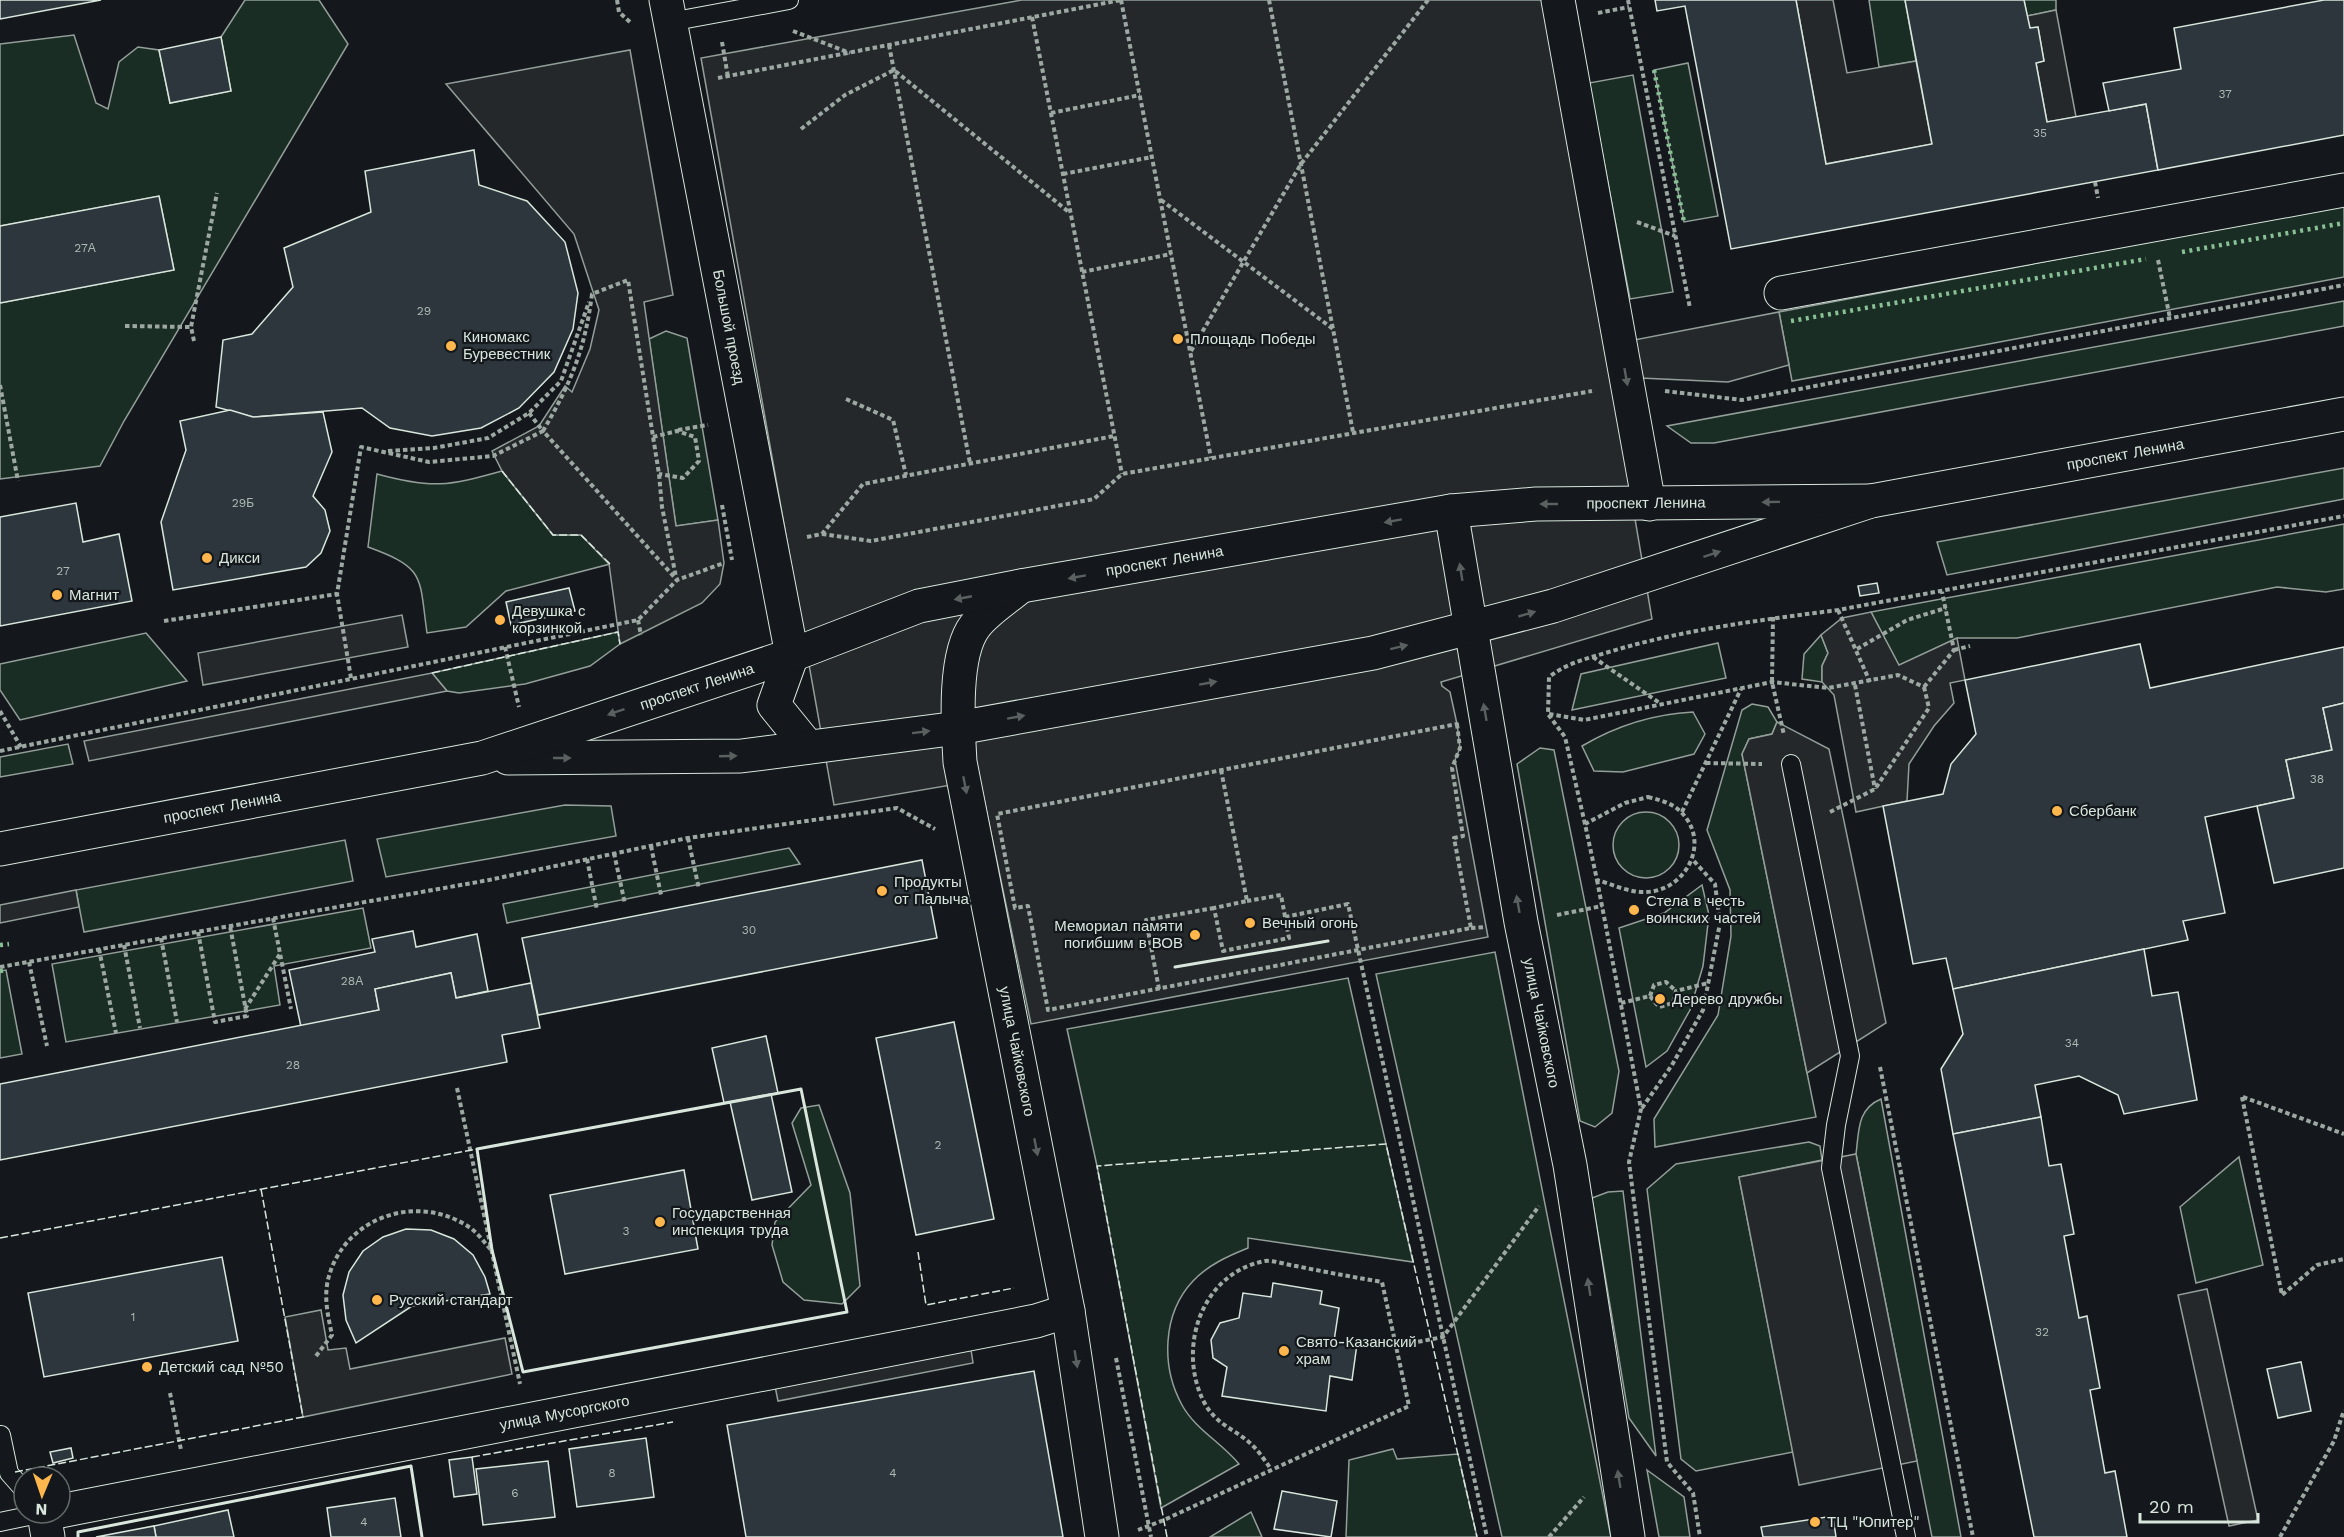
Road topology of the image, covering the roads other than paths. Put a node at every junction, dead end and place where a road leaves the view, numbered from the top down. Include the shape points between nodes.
1 (789, 0) edge
2 (1557, 0) edge
3 (767, 2) edge
4 (668, 11) edge
5 (2344, 190) edge
6 (1781, 293) dead end
7 (2344, 414) edge
8 (1871, 501) junction
9 (1649, 504) junction
10 (1451, 511) junction
11 (1021, 586) junction
12 (1470, 629) junction
13 (792, 655) junction
14 (958, 728) junction
15 (808, 747) junction
16 (482, 758) junction
17 (1791, 764) road end
18 (0, 849) edge
19 (1068, 1311) junction
20 (1, 1435) edge
21 (12, 1476) edge
22 (72, 1508) edge
23 (1116, 1535) edge
24 (1628, 1537) edge
25 (1906, 1537) edge

1 - 3 lane
2 -> 9 main road
3 - 4 lane
4 - 13 main road, Большой проезд
5 - 6 main road
7 - 8 main road, проспект Ленина
8 -> 9 main road, проспект Ленина
12 -> 8 main road, проспект Ленина via 1553,606
9 -> 10 main road, проспект Ленина via 1536,504
10 -> 11 main road, проспект Ленина
12 -> 10 main road, улица Чайковского
11 -> 13 main road, проспект Ленина via 919,606
11 - 14 main road, улица Чайковского via 975,626 971,634 964,650
14 -> 12 main road, проспект Ленина via 1373,653
24 -> 12 main road, улица Чайковского via 1570,1165 1521,922
13 - 15 main road via 774,705
13 -> 16 main road, проспект Ленина
15 -> 14 main road, проспект Ленина
14 -> 19 main road, улица Чайковского via 960,762
16 -> 15 main road, проспект Ленина via 741,756
16 - 18 main road, проспект Ленина
17 - 25 lane via 1850,1056 1831,1168
19 - 22 main road, улица Мусоргского via 1036,1321
19 -> 23 main road, улица Чайковского
20 - 21 lane

